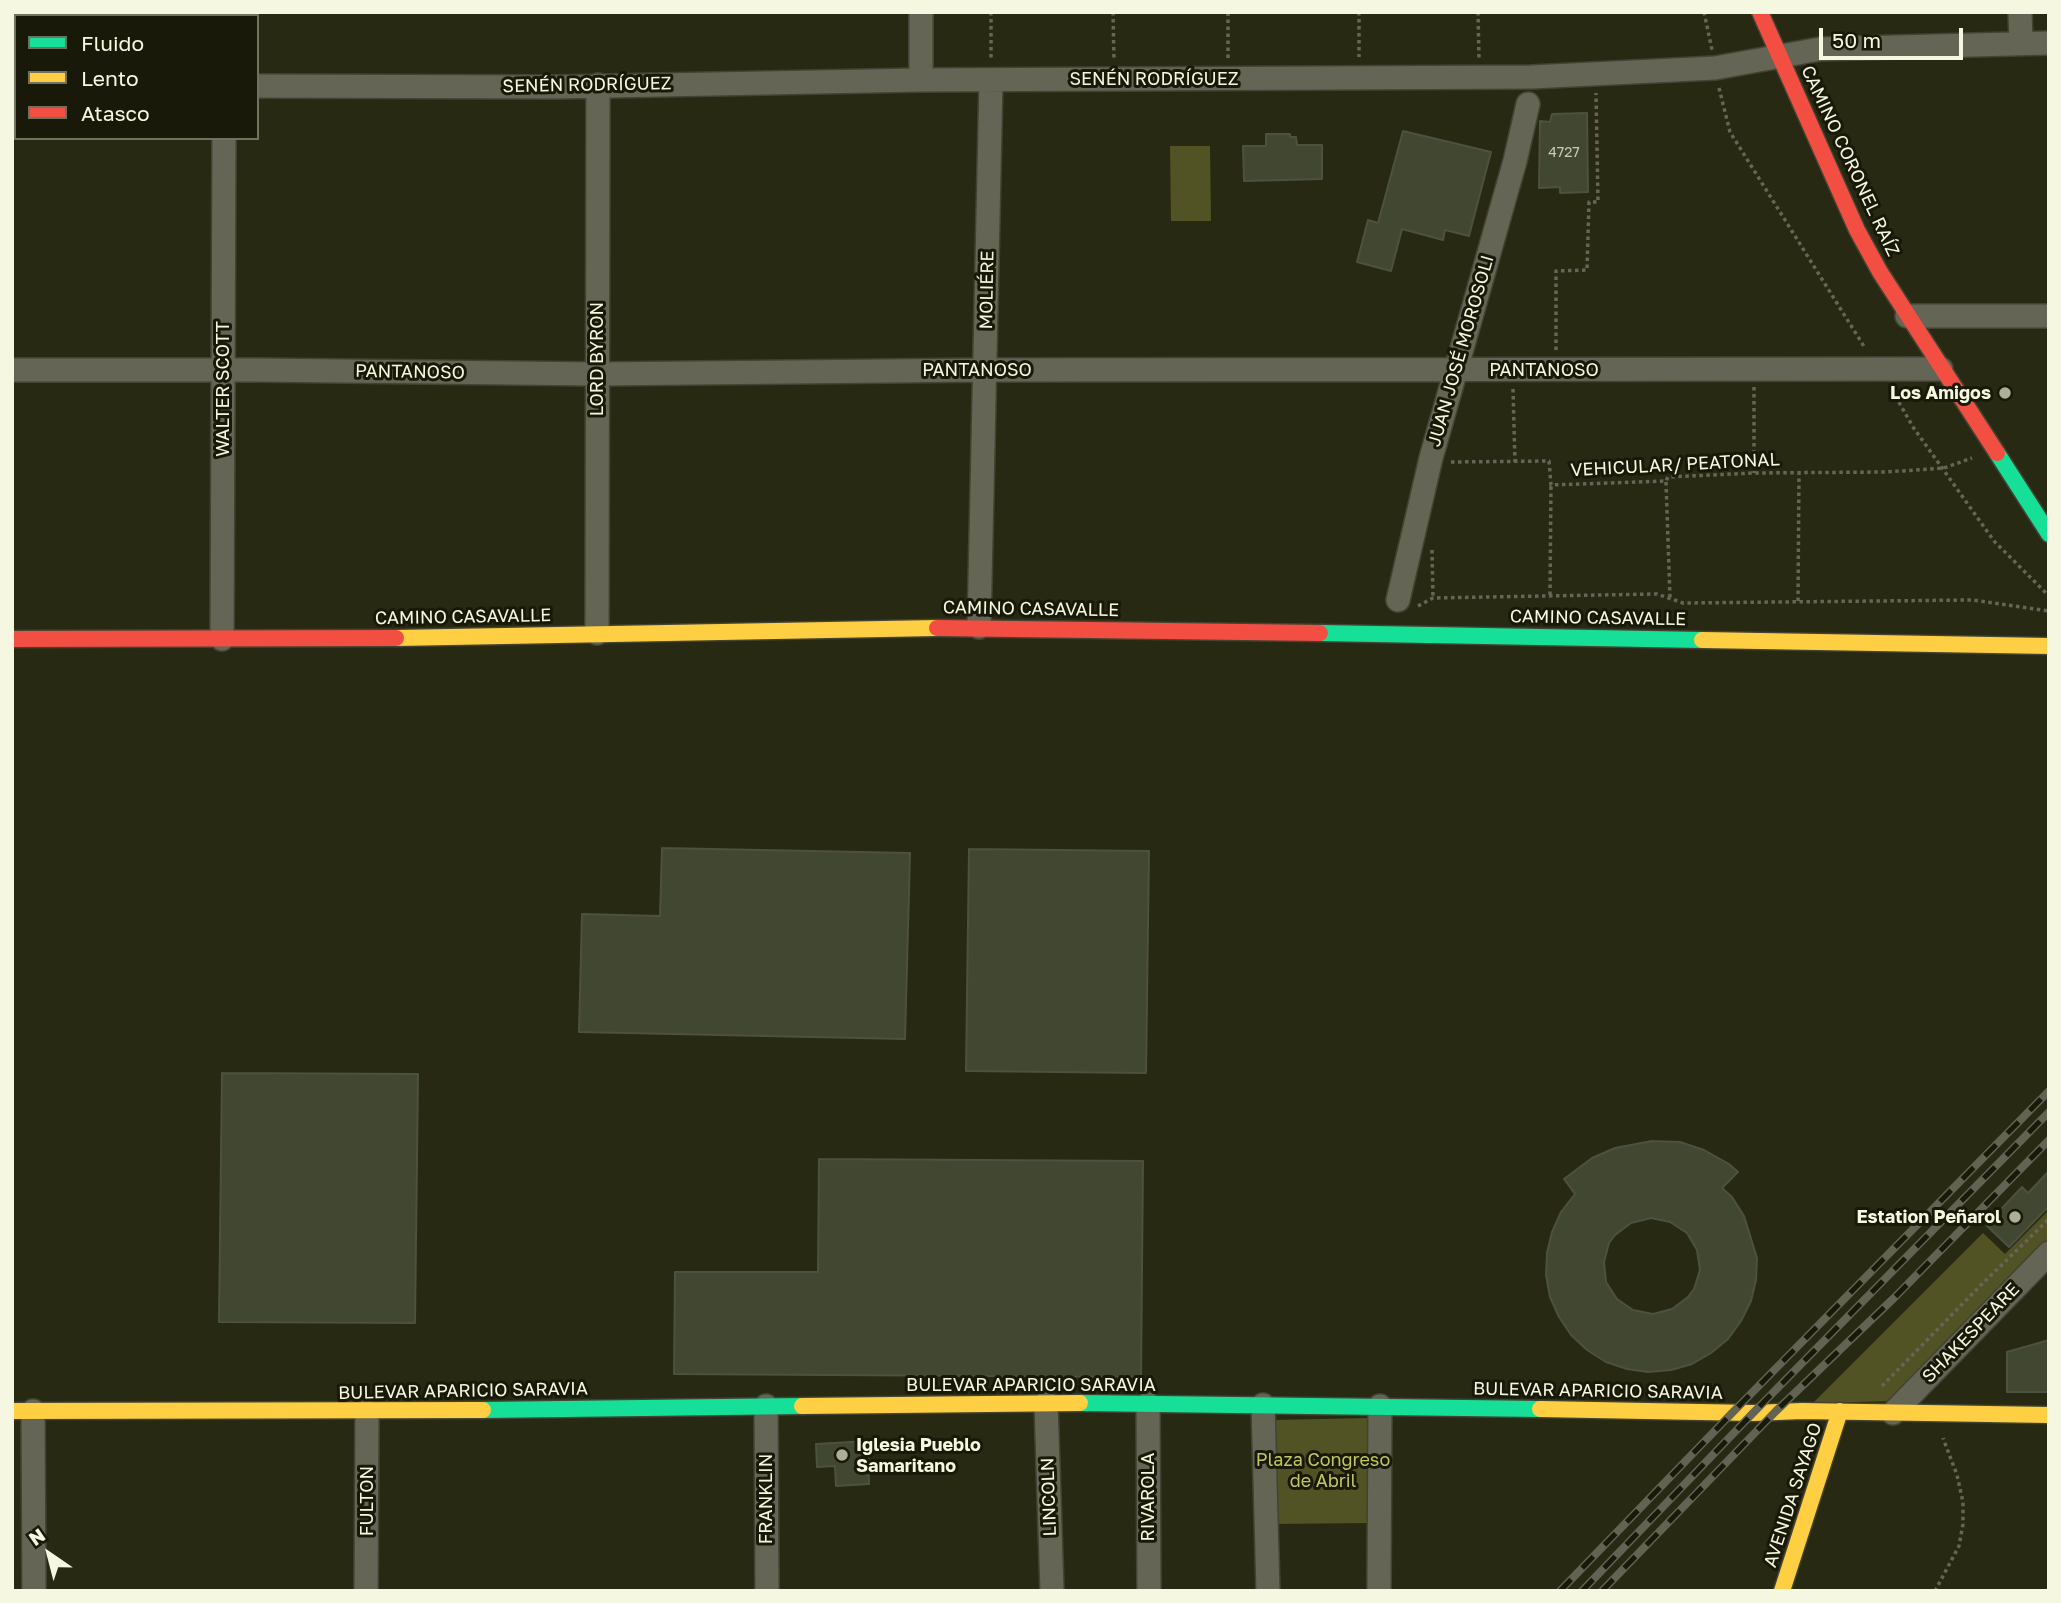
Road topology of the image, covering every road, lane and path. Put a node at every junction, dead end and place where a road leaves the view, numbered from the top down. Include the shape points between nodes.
1 (921, 12) edge
2 (991, 12) edge
3 (1113, 12) edge
4 (1228, 12) edge
5 (1359, 12) edge
6 (1478, 12) edge
7 (1704, 12) edge
8 (1760, 12) edge
9 (2020, 12) edge
10 (2021, 43) junction
11 (2049, 43) edge
12 (1781, 55) junction
13 (1715, 68) junction
14 (1595, 74) junction
15 (1360, 77) junction
16 (1480, 77) junction
17 (1227, 78) junction
18 (1114, 79) junction
19 (920, 80) junction
20 (991, 80) junction
21 (598, 85) junction
22 (259, 86) edge
23 (1528, 104) dead end
24 (224, 140) edge
25 (1907, 316) junction
26 (2049, 316) edge
27 (1941, 369) junction
28 (12, 370) edge
29 (223, 370) junction
30 (985, 370) junction
31 (1456, 370) junction
32 (1513, 370) junction
33 (1556, 370) junction
34 (1754, 370) junction
35 (1878, 370) junction
36 (597, 374) junction
37 (1993, 447) junction
38 (1432, 458) junction
39 (1515, 462) junction
40 (1944, 468) junction
41 (1754, 473) junction
42 (1799, 473) junction
43 (1666, 481) junction
44 (1551, 485) junction
45 (2049, 534) edge
46 (1550, 596) junction
47 (2049, 596) edge
48 (1670, 598) junction
49 (1798, 601) junction
50 (1404, 605) joint
51 (2049, 611) edge
52 (979, 627) junction
53 (597, 633) junction
54 (12, 639) edge
55 (222, 639) junction
56 (2049, 646) edge
57 (2049, 1219) edge
58 (2049, 1254) edge
59 (1046, 1403) junction
60 (1148, 1404) junction
61 (1263, 1405) junction
62 (766, 1406) junction
63 (1380, 1406) junction
64 (23, 1411) edge
65 (1840, 1411) junction
66 (367, 1412) junction
67 (1857, 1412) junction
68 (1893, 1413) junction
69 (1934, 1413) junction
70 (2049, 1415) edge
71 (34, 1591) edge
72 (366, 1591) edge
73 (767, 1591) edge
74 (1052, 1591) edge
75 (1149, 1591) edge
76 (1268, 1591) edge
77 (1379, 1591) edge
78 (1782, 1591) edge
79 (1935, 1591) edge

1 - 19 street
2 - 20 path
3 - 18 path
4 - 17 path
5 - 15 path
6 - 16 path
7 - 13 path
8 - 12 street, CAMINO CORONEL RAÍZ
9 - 10 street
10 - 11 street, SENÉN RODRÍGUEZ
10 - 12 street, SENÉN RODRÍGUEZ via 1820,49
12 - 13 street, SENÉN RODRÍGUEZ
12 - 25 street, CAMINO CORONEL RAÍZ via 1857,230
13 - 14 street, SENÉN RODRÍGUEZ
13 - 35 path via 1730,132
14 - 16 street, SENÉN RODRÍGUEZ
14 - 33 path via 1598,202 1589,202 1587,270 1556,271
15 - 16 street, SENÉN RODRÍGUEZ
15 - 17 street, SENÉN RODRÍGUEZ
17 - 18 street, SENÉN RODRÍGUEZ
18 - 20 street, SENÉN RODRÍGUEZ
19 - 20 street, SENÉN RODRÍGUEZ
19 - 21 street, SENÉN RODRÍGUEZ
20 - 30 street, MOLIÉRE
21 - 22 street, SENÉN RODRÍGUEZ
21 - 36 street, LORD BYRON
23 - 31 street, JUAN JOSÉ MOROSOLI
24 - 29 street, WALTER SCOTT
25 - 26 street
25 - 27 street, CAMINO CORONEL RAÍZ
27 - 35 street, PANTANOSO
27 - 37 street, CAMINO CORONEL RAÍZ
28 - 29 street, PANTANOSO
29 - 36 street, PANTANOSO
29 - 55 street, WALTER SCOTT
30 - 31 street, PANTANOSO
30 - 36 street, PANTANOSO
30 - 52 street, MOLIÉRE
31 - 32 street, PANTANOSO
31 - 38 street, JUAN JOSÉ MOROSOLI
32 - 33 street, PANTANOSO
32 - 39 path
33 - 34 street, PANTANOSO
34 - 35 street, PANTANOSO
34 - 41 path
35 - 40 path
36 - 53 street, LORD BYRON
37 - 40 path, VEHICULAR/ PEATONAL
37 - 45 street, CAMINO CORONEL RAÍZ
38 - 39 path, VEHICULAR/ PEATONAL via 1455,463
38 - 50 street, JUAN JOSÉ MOROSOLI
39 - 44 path, VEHICULAR/ PEATONAL via 1549,461
40 - 42 path, VEHICULAR/ PEATONAL
40 - 47 path via 1994,541
41 - 42 path, VEHICULAR/ PEATONAL
41 - 43 path, VEHICULAR/ PEATONAL via 1668,477
42 - 49 path
43 - 44 path, VEHICULAR/ PEATONAL
43 - 48 path
44 - 46 path
46 - 48 path via 1657,594
46 - 50 path via 1433,598
48 - 49 path via 1683,603
49 - 51 path via 1972,600
52 - 53 street, CAMINO CASAVALLE
52 - 56 street, CAMINO CASAVALLE
53 - 55 street, CAMINO CASAVALLE
54 - 55 street, CAMINO CASAVALLE
57 - 67 path
58 - 68 street, SHAKESPEARE
59 - 60 street, BULEVAR APARICIO SARAVIA
59 - 62 street, BULEVAR APARICIO SARAVIA
59 - 74 street, LINCOLN
60 - 61 street, BULEVAR APARICIO SARAVIA
60 - 75 street, RIVAROLA
61 - 63 street, BULEVAR APARICIO SARAVIA
61 - 76 street
62 - 66 street, BULEVAR APARICIO SARAVIA
62 - 73 street, FRANKLIN
63 - 65 street, BULEVAR APARICIO SARAVIA
63 - 77 street
64 - 66 street, BULEVAR APARICIO SARAVIA
64 - 71 street
65 - 67 street, BULEVAR APARICIO SARAVIA
65 - 78 street, AVENIDA SAYAGO
66 - 72 street, FULTON
67 - 68 street, BULEVAR APARICIO SARAVIA
68 - 69 street, BULEVAR APARICIO SARAVIA
69 - 70 street, BULEVAR APARICIO SARAVIA
69 - 79 path via 1963,1503 1959,1546

